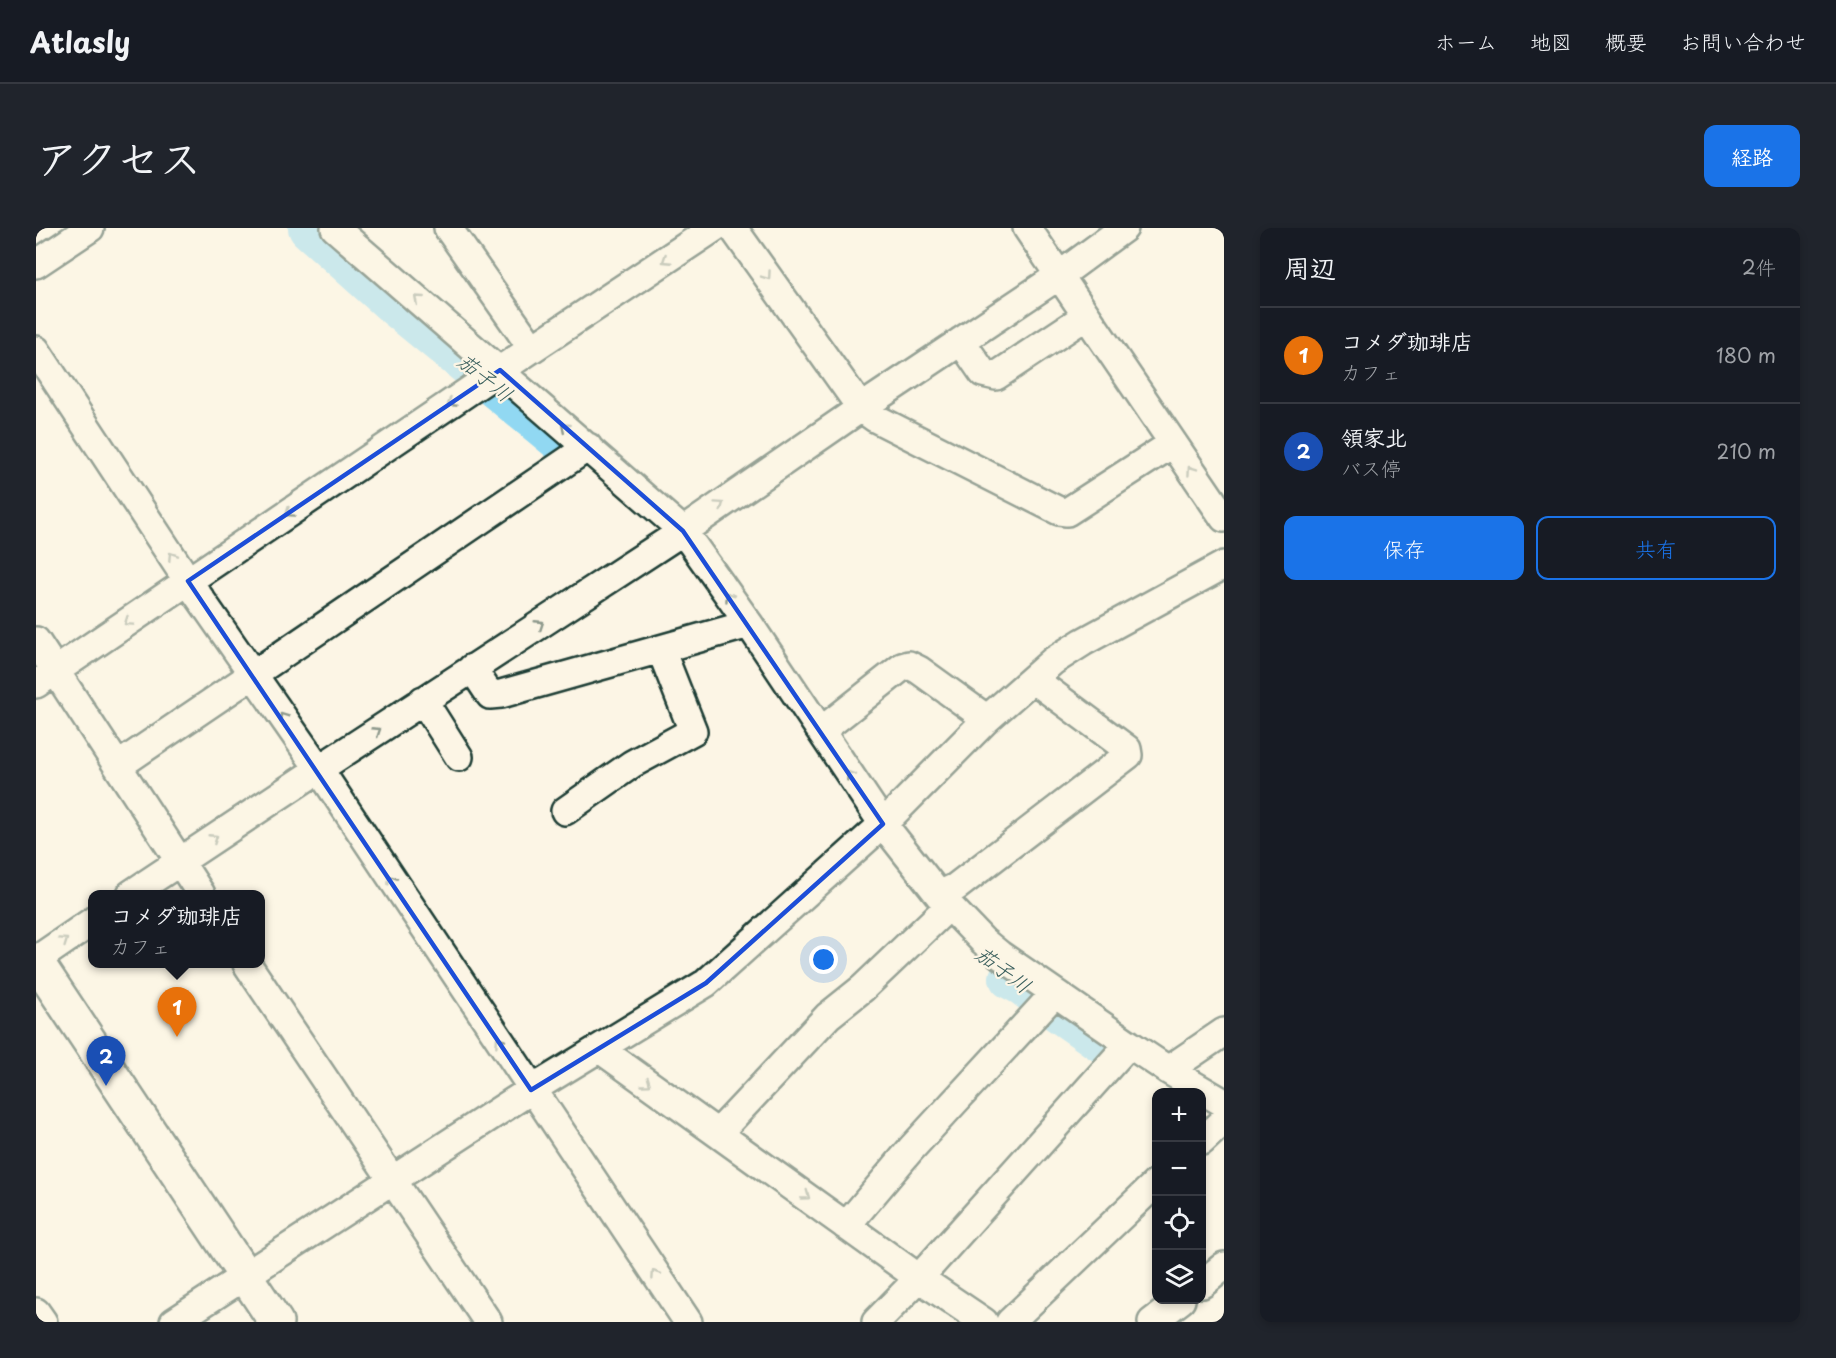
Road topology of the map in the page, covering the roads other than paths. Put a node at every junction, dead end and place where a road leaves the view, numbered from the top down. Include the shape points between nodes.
1 (90, 228) edge
2 (335, 228) edge
3 (448, 228) edge
4 (714, 228) edge
5 (734, 228) edge
6 (1028, 228) edge
7 (1125, 228) edge
8 (36, 264) edge
9 (1060, 275) junction
10 (1086, 316) junction
11 (961, 341) junction
12 (532, 348) junction
13 (36, 350) edge
14 (500, 370) junction
15 (861, 408) junction
16 (1172, 444) junction
17 (588, 447) junction
18 (1224, 518) edge
19 (683, 531) junction
20 (1224, 566) edge
21 (188, 581) junction
22 (749, 624) junction
23 (36, 641) edge
24 (661, 650) junction
25 (472, 668) junction
26 (254, 676) junction
27 (46, 678) edge
28 (1033, 679) junction
29 (423, 700) junction
30 (987, 719) junction
31 (821, 731) junction
32 (459, 757) dead end
33 (118, 766) junction
34 (319, 769) junction
35 (565, 811) dead end
36 (878, 828) junction
37 (179, 861) junction
38 (137, 890) edge
39 (198, 890) edge
40 (942, 907) junction
41 (88, 925) edge
42 (36, 961) edge
43 (250, 968) edge
44 (1049, 999) junction
45 (1224, 1032) edge
46 (600, 1049) junction
47 (1123, 1050) junction
48 (1168, 1070) junction
49 (531, 1090) junction
50 (1223, 1115) edge
51 (718, 1133) junction
52 (1206, 1136) edge
53 (392, 1180) junction
54 (1152, 1187) edge
55 (846, 1226) junction
56 (1224, 1266) edge
57 (246, 1276) junction
58 (919, 1278) junction
59 (1206, 1281) edge
60 (1175, 1304) edge
61 (36, 1312) edge
62 (43, 1322) edge
63 (174, 1322) edge
64 (276, 1322) edge
65 (488, 1322) edge
66 (688, 1322) edge
67 (876, 1322) edge
68 (984, 1322) edge
69 (1010, 1322) edge
70 (1152, 1322) edge

1 - 8 street
14 -> 2 street
3 - 12 street
4 -> 12 street
5 -> 15 street
6 - 9 street
7 - 9 street
9 - 10 street
9 - 11 street
10 - 11 street via 996,376 983,373
10 - 16 street
11 - 15 street
12 - 14 street
21 -> 13 street
17 -> 14 street
14 -> 21 street
15 - 16 street via 1067,512
19 -> 15 street
18 -> 16 street
17 - 19 street
17 - 26 street
22 -> 19 street
25 -> 19 street
20 - 28 street via 1083,642
21 - 26 street
21 -> 27 street
22 - 24 street
22 - 31 street
23 - 27 street
24 - 25 street via 501,694 490,695
24 - 35 street via 693,731 632,764
25 - 29 street
26 - 33 street
34 -> 26 street
27 - 33 street
28 - 30 street
28 - 40 street via 1127,749 1128,755 956,887
29 - 32 street
34 -> 29 street
30 - 31 street via 909,665
30 - 36 street
36 -> 31 street
33 - 37 street
37 -> 34 street
49 -> 34 street
36 - 40 street
36 - 46 street via 713,978
37 - 38 street
37 - 39 street
40 - 44 street
40 - 51 street via 862,988 828,1016
42 -> 41 street
42 - 57 street
43 - 53 street
44 - 47 street
44 - 55 street via 910,1149
45 - 48 street
46 - 49 street
46 -> 51 street
47 - 48 street
47 - 58 street
48 - 50 street
49 - 53 street
66 -> 49 street
50 - 52 street
51 -> 55 street
53 - 57 street
53 - 65 street
54 - 69 street
55 - 58 street
56 - 59 street
57 - 63 street
57 - 64 street
58 - 67 street
58 - 68 street
60 - 70 street
61 - 62 street

